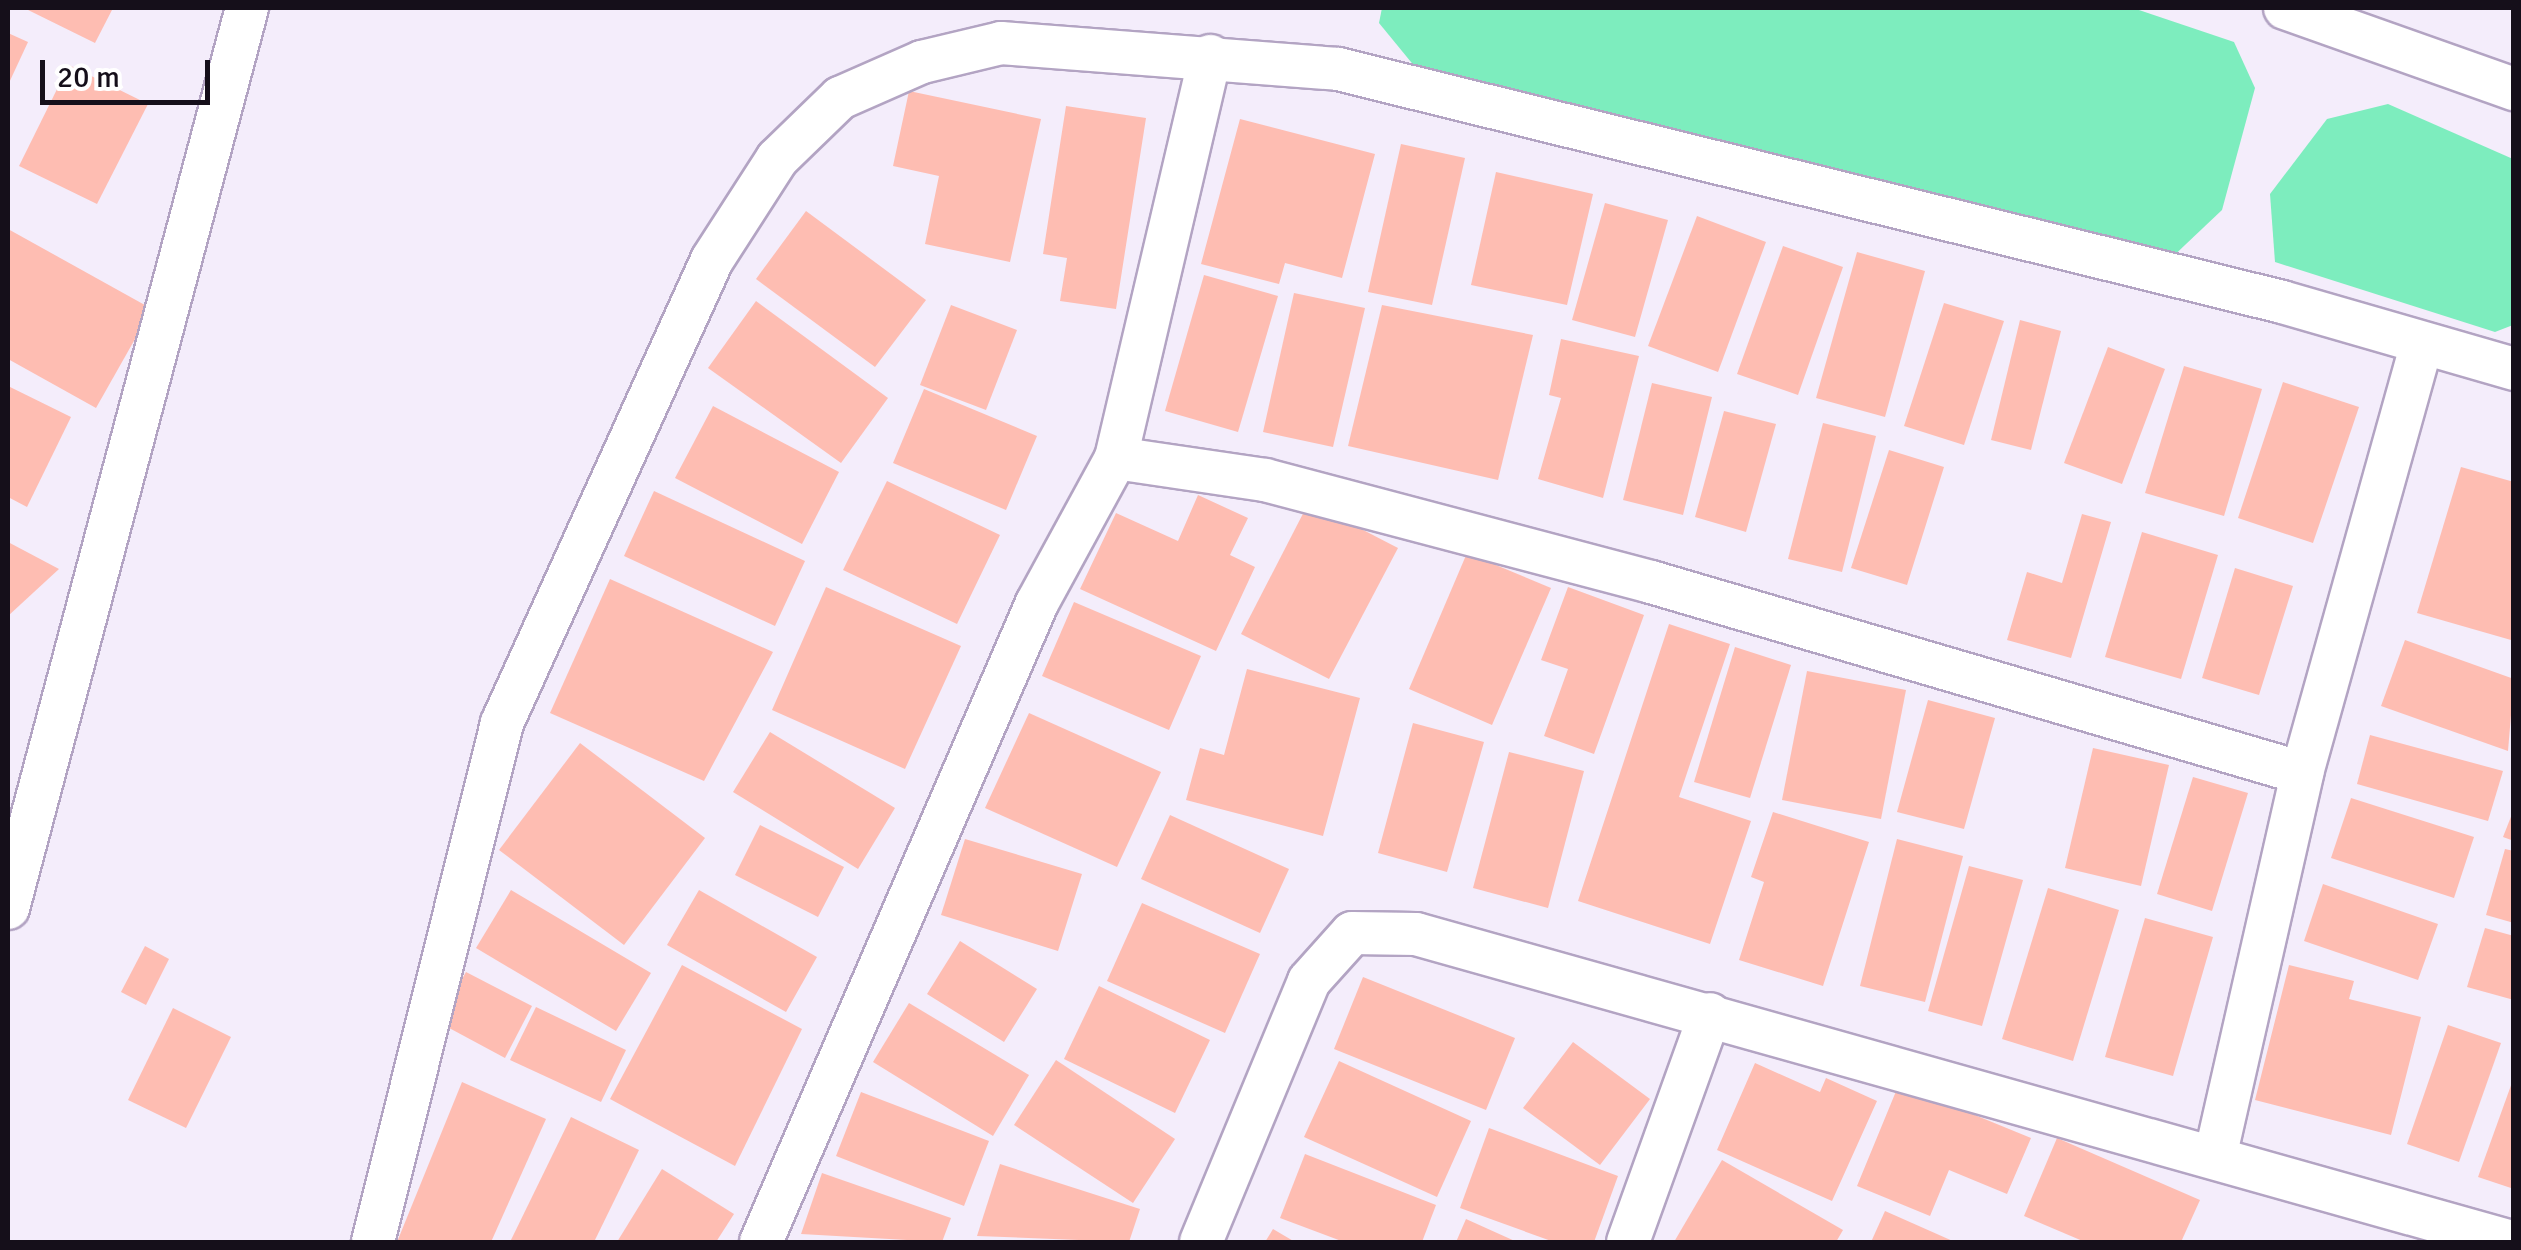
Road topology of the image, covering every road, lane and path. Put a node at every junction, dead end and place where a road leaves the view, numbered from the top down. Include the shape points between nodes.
1 (248, 8) edge
2 (2285, 8) edge
3 (1210, 56) junction
4 (2514, 88) edge
5 (2422, 343) junction
6 (2514, 369) edge
7 (1116, 458) junction
8 (2302, 772) junction
9 (8, 908) edge
10 (1710, 1014) junction
11 (2216, 1153) junction
12 (2460, 1235) edge
13 (373, 1242) edge
14 (761, 1242) edge
15 (1201, 1242) edge
16 (1628, 1242) edge
17 (2512, 1242) edge

1 - 9 street
2 - 4 street
3 - 5 street via 1338,69
3 - 7 street
3 - 13 street via 1000,42 922,62 840,98 777,159 712,260 502,724
5 - 6 street
5 - 8 street
7 - 8 street via 1265,480 1596,567
7 - 14 street via 1037,604
8 - 11 street
10 - 11 street
10 - 15 street via 1416,934 1352,933 1309,981
10 - 16 street
11 - 12 street
12 - 17 street

